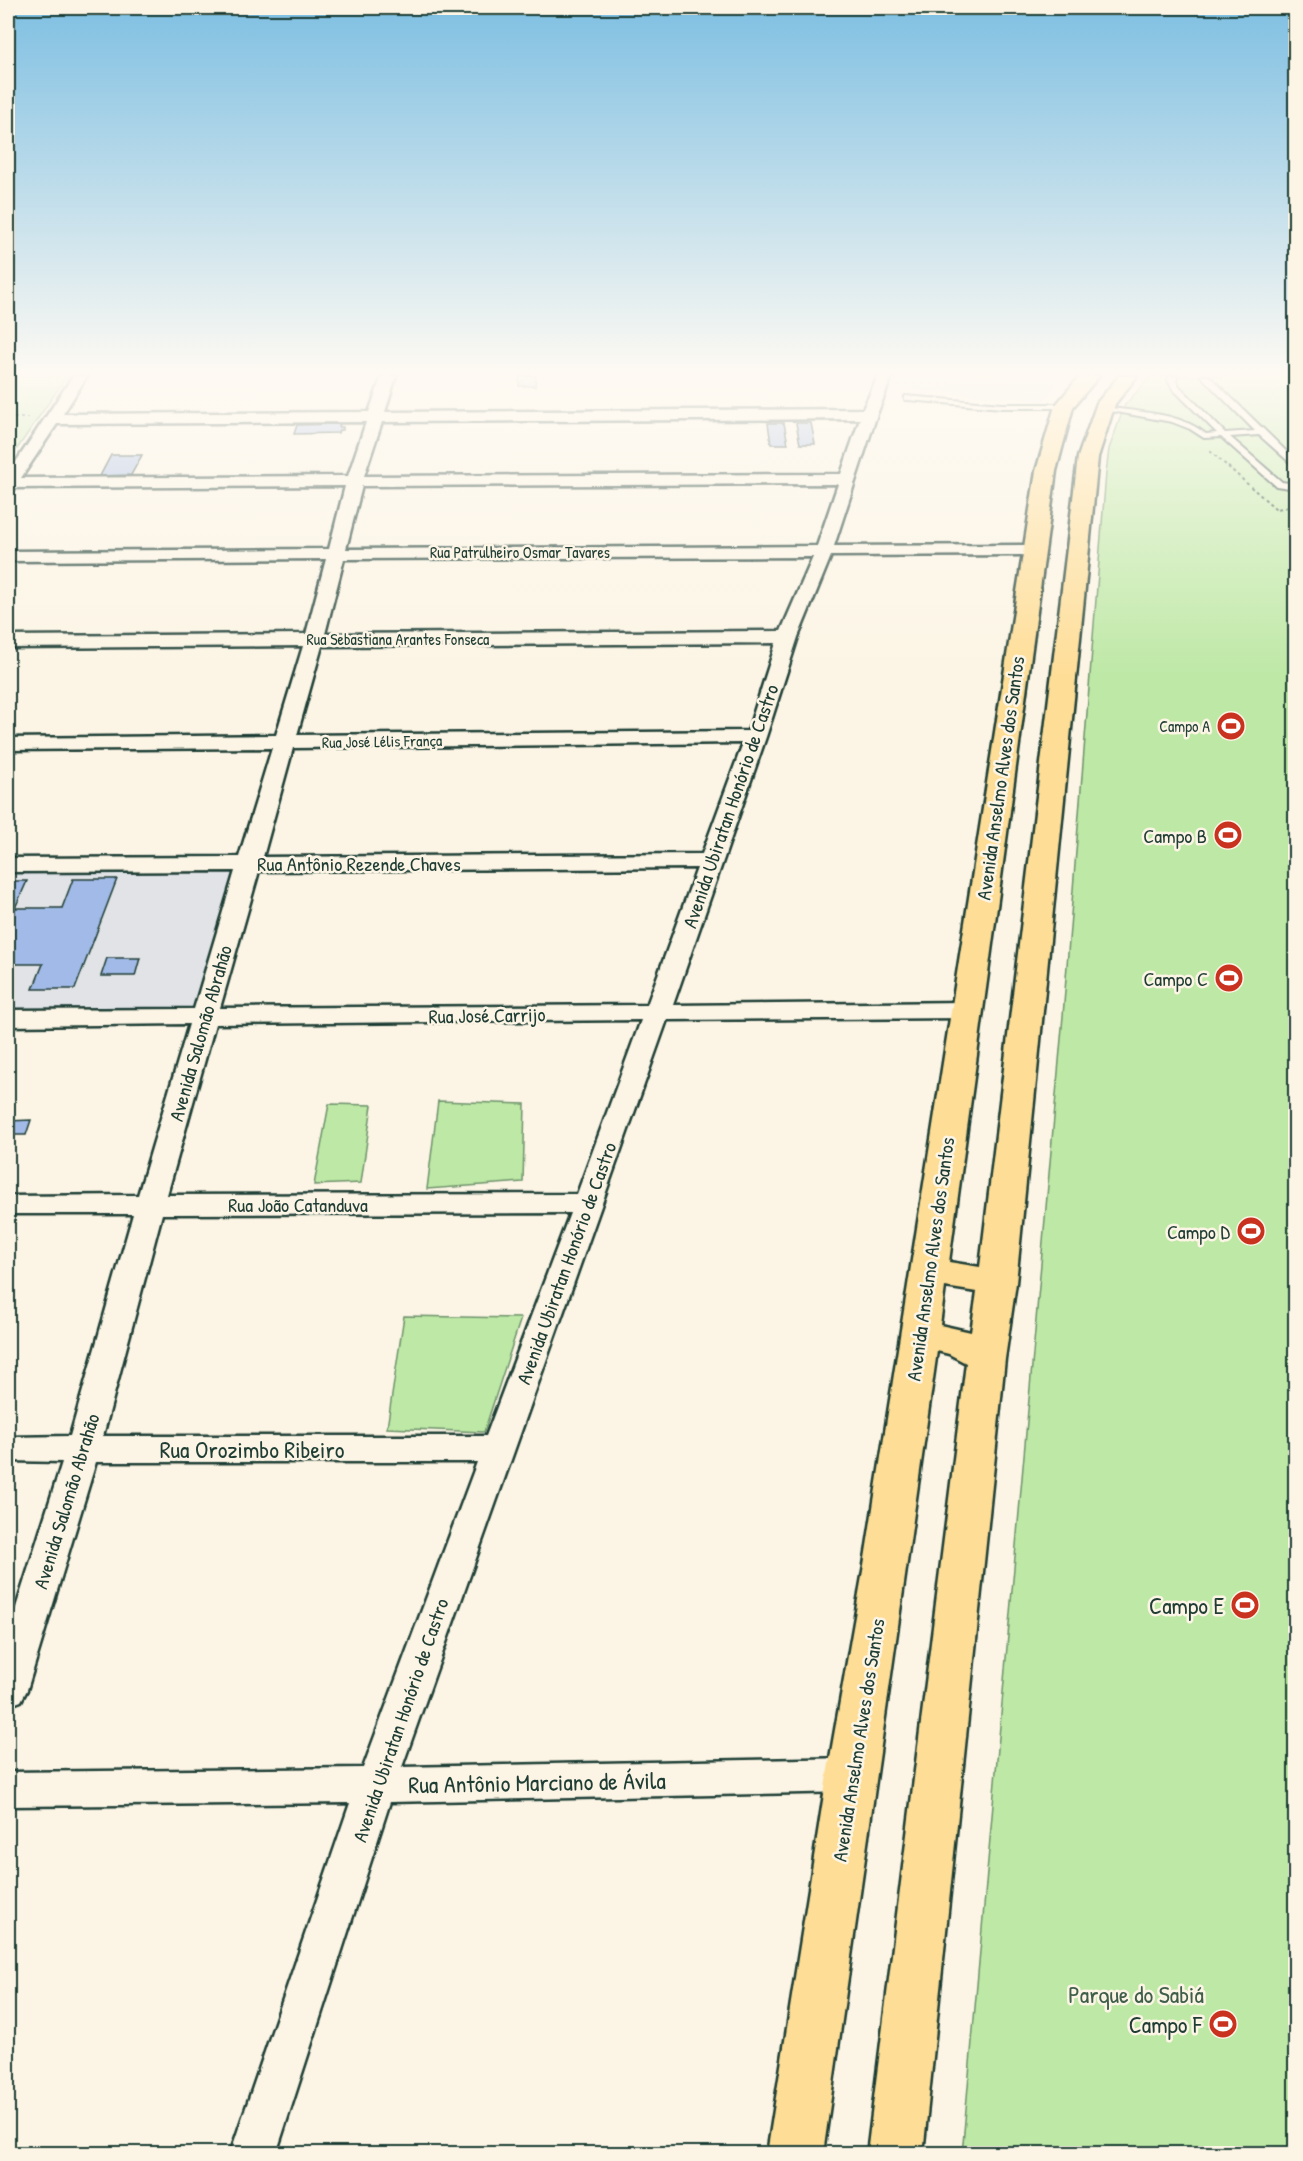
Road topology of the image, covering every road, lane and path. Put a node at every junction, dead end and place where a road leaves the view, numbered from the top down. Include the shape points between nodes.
1 (356, 477) edge
2 (1045, 477) edge
3 (1086, 477) edge
4 (1271, 477) edge
5 (849, 479) joint
6 (355, 480) junction
7 (9, 483) edge
8 (1296, 487) edge
9 (1296, 506) edge
10 (1276, 509) dead end
11 (1033, 550) junction
12 (824, 551) junction
13 (337, 553) junction
14 (8, 556) edge
15 (789, 637) junction
16 (314, 640) junction
17 (8, 642) edge
18 (756, 737) junction
19 (285, 743) junction
20 (8, 744) edge
21 (711, 861) junction
22 (249, 864) junction
23 (8, 865) edge
24 (967, 1010) junction
25 (657, 1013) junction
26 (8, 1018) edge
27 (204, 1018) junction
28 (588, 1203) junction
29 (150, 1204) junction
30 (8, 1206) edge
31 (928, 1271) junction
32 (997, 1283) junction
33 (918, 1338) junction
34 (986, 1359) junction
35 (8, 1449) edge
36 (83, 1449) junction
37 (497, 1449) junction
38 (8, 1690) edge
39 (851, 1775) junction
40 (376, 1785) junction
41 (8, 1789) edge
42 (253, 2154) edge
43 (795, 2154) edge
44 (895, 2154) edge

1 - 6 street, Avenida Salomão Abrahão
2 - 11 main road, Avenida Anselmo Alves dos Santos
3 - 32 main road
4 - 8 lane via 1279,484
5 - 6 street
5 - 12 street, Avenida Ubiratan Honório de Castro
6 - 7 street
6 - 13 street, Avenida Salomão Abrahão
9 - 10 path
11 - 12 street, Rua Patrulheiro Osmar Tavares
11 - 24 main road, Avenida Anselmo Alves dos Santos
12 - 13 street, Rua Patrulheiro Osmar Tavares
12 - 15 street, Avenida Ubiratan Honório de Castro
13 - 14 street, Rua Patrulheiro Osmar Tavares
13 - 16 street, Avenida Salomão Abrahão
15 - 16 street, Rua Sebastiana Arantes Fonseca
15 - 18 street, Avenida Ubiratan Honório de Castro
16 - 17 street, Rua Sebastiana Arantes Fonseca
16 - 19 street, Avenida Salomão Abrahão
18 - 19 street, Rua José Lélis França
18 - 21 street, Avenida Ubiratan Honório de Castro
19 - 20 street, Rua José Lélis França
19 - 22 street, Avenida Salomão Abrahão
21 - 22 street, Rua Antônio Rezende Chaves
21 - 25 street, Avenida Ubiratan Honório de Castro
22 - 23 street, Rua Antônio Rezende Chaves
22 - 27 street, Avenida Salomão Abrahão
24 - 25 street, Rua José Carrijo
24 - 31 main road, Avenida Anselmo Alves dos Santos
25 - 27 street, Rua José Carrijo
25 - 28 street, Avenida Ubiratan Honório de Castro
26 - 27 street, Rua José Carrijo
27 - 29 street, Avenida Salomão Abrahão
28 - 29 street, Rua João Catanduva
28 - 37 street, Avenida Ubiratan Honório de Castro
29 - 30 street, Rua João Catanduva
29 - 36 street, Avenida Salomão Abrahão
31 - 32 main road
31 - 33 main road, Avenida Anselmo Alves dos Santos
32 - 34 main road
33 - 34 main road via 946,1338 964,1343
33 - 39 main road, Avenida Anselmo Alves dos Santos
34 - 44 main road
35 - 36 street, Rua Orozimbo Ribeiro
36 - 37 street, Rua Orozimbo Ribeiro
36 - 38 street, Avenida Salomão Abrahão
37 - 40 street, Avenida Ubiratan Honório de Castro
39 - 40 street, Rua Antônio Marciano de Ávila
39 - 43 main road, Avenida Anselmo Alves dos Santos
40 - 41 street, Rua Antônio Marciano de Ávila
40 - 42 street, Avenida Ubiratan Honório de Castro

